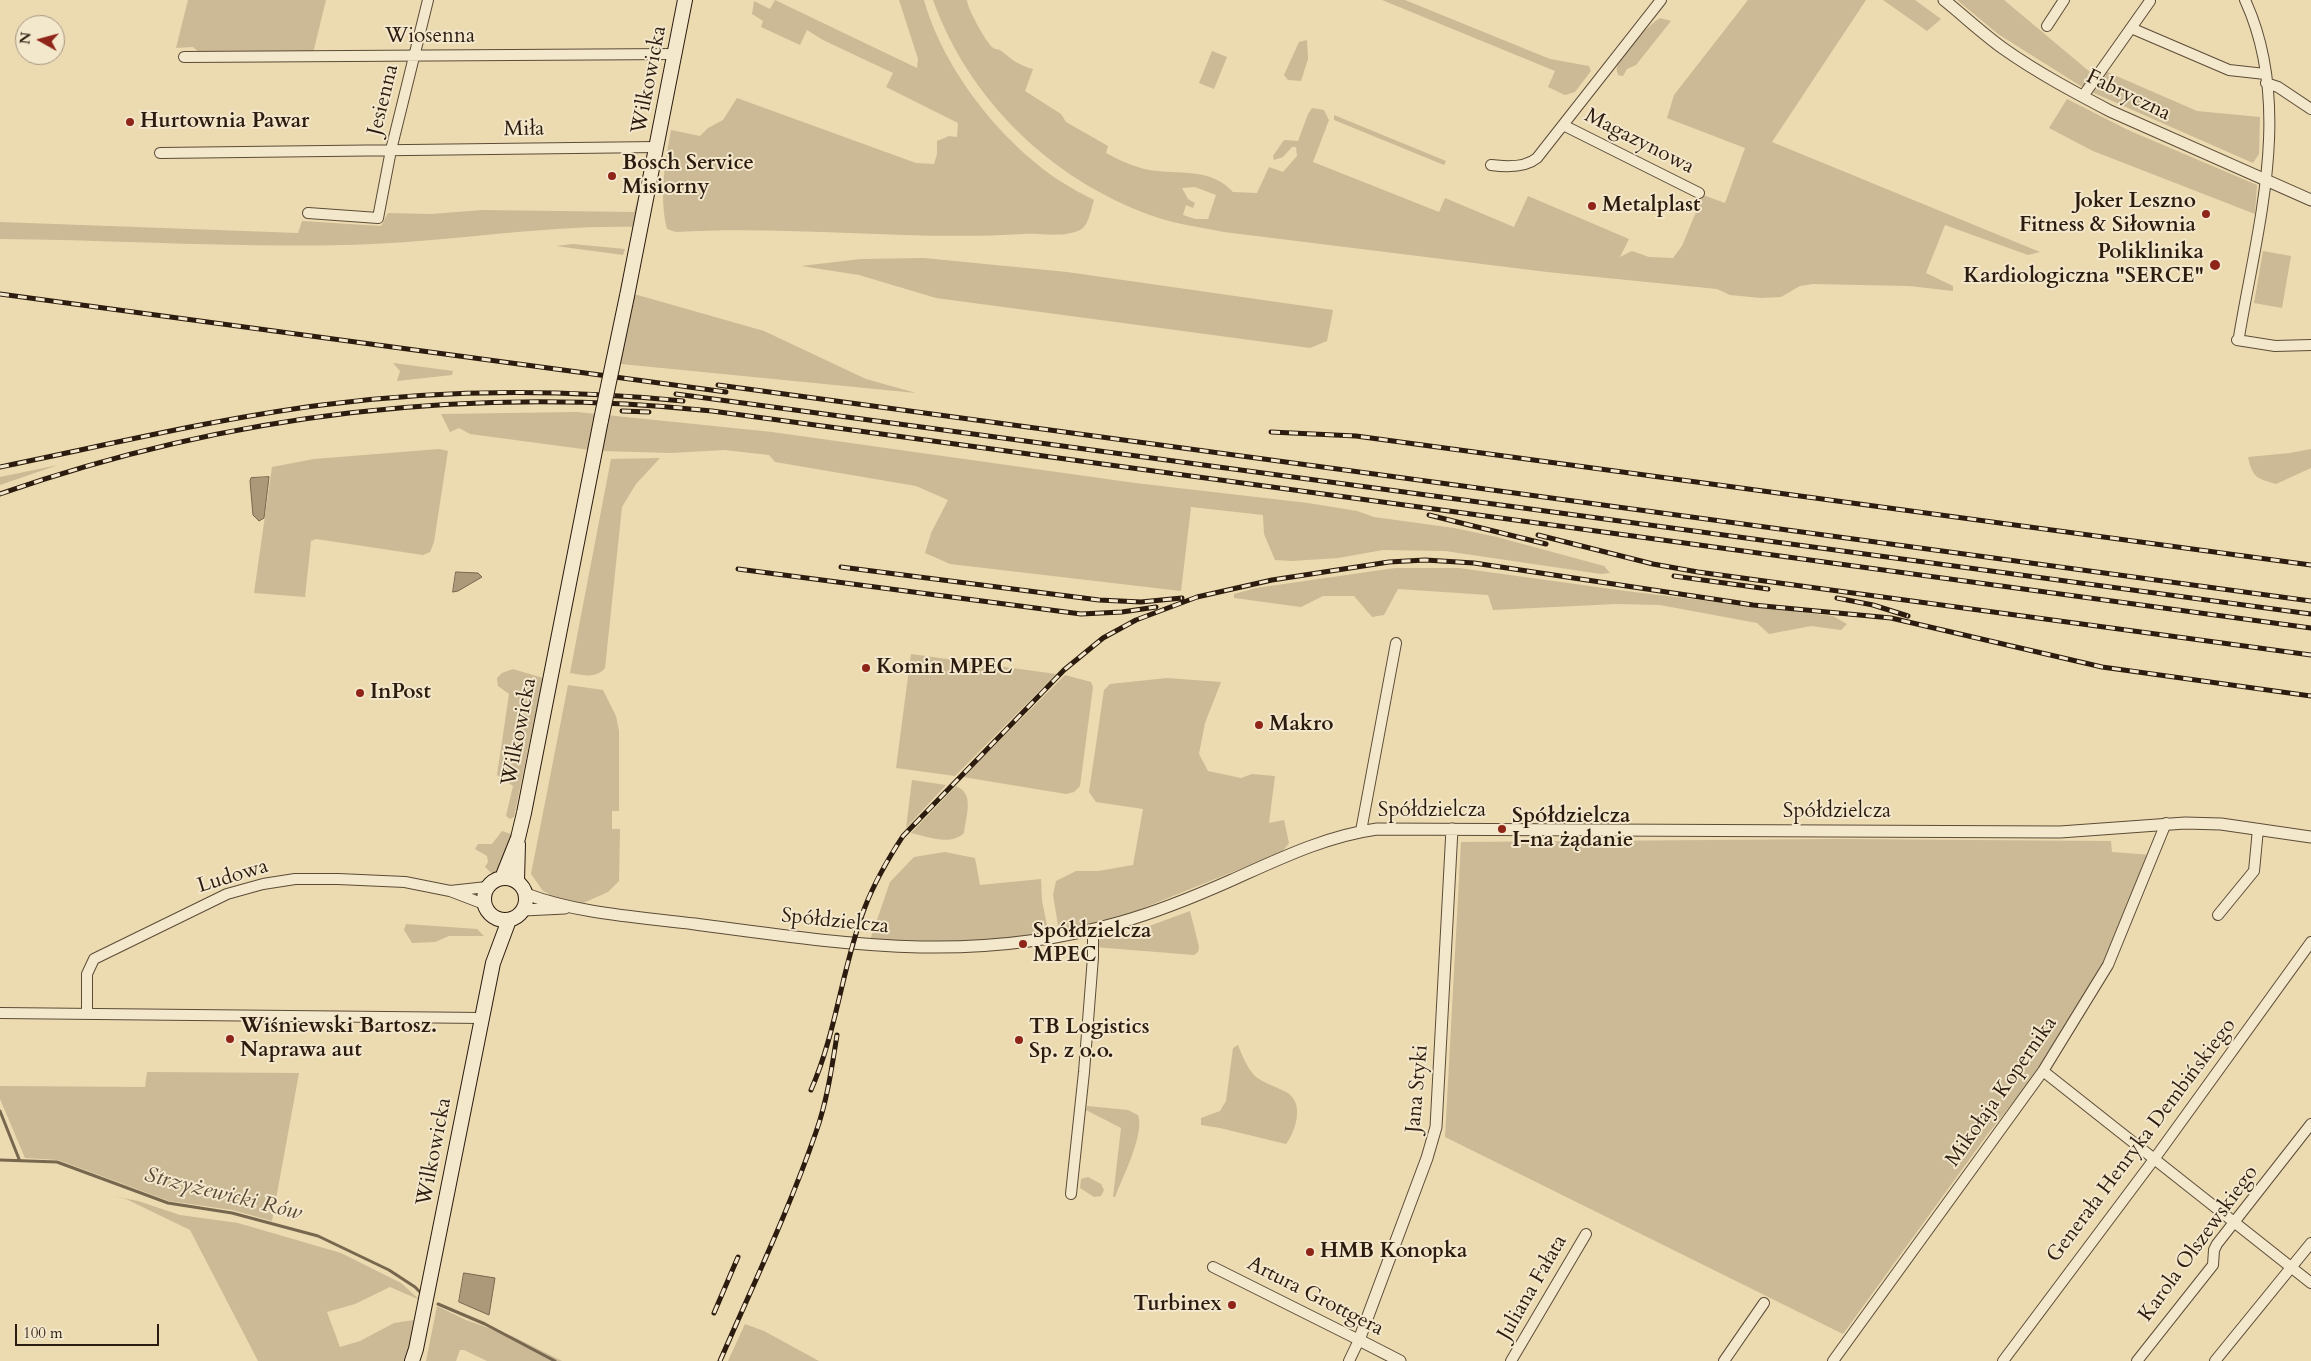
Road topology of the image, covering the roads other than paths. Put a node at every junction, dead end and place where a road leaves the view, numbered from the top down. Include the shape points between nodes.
1 (428, 0) edge
2 (686, 0) edge
3 (1661, 0) edge
4 (1944, 0) edge
5 (2064, 0) edge
6 (2245, 0) edge
7 (2150, 1) edge
8 (2047, 26) dead end
9 (2131, 28) junction
10 (675, 54) junction
11 (415, 56) junction
12 (184, 57) dead end
13 (2266, 78) junction
14 (2083, 96) junction
15 (2311, 109) edge
16 (1563, 125) junction
17 (657, 147) junction
18 (391, 150) junction
19 (160, 153) dead end
20 (1490, 165) dead end
21 (2266, 180) junction
22 (1699, 193) dead end
23 (2311, 200) edge
24 (308, 213) dead end
25 (2311, 345) edge
26 (1396, 643) dead end
27 (2166, 823) junction
28 (1452, 829) junction
29 (2258, 829) junction
30 (1361, 831) junction
31 (2311, 836) edge
32 (518, 838) junction
33 (502, 878) junction
34 (517, 880) junction
35 (487, 887) junction
36 (450, 891) junction
37 (526, 894) junction
38 (484, 904) junction
39 (572, 908) junction
40 (524, 910) junction
41 (2218, 915) dead end
42 (494, 917) junction
43 (509, 920) junction
44 (1093, 930) junction
45 (2311, 942) edge
46 (493, 963) junction
47 (0, 1014) edge
48 (87, 1014) junction
49 (482, 1018) junction
50 (2043, 1071) junction
51 (2311, 1124) edge
52 (2155, 1158) junction
53 (1071, 1194) dead end
54 (2235, 1221) junction
55 (1586, 1234) dead end
56 (2311, 1243) edge
57 (1213, 1267) dead end
58 (2291, 1267) junction
59 (2311, 1283) edge
60 (1764, 1303) dead end
61 (1359, 1340) junction
62 (415, 1357) edge
63 (1349, 1361) edge
64 (1400, 1361) edge
65 (1512, 1361) edge
66 (1724, 1361) edge
67 (1833, 1361) edge
68 (2003, 1361) edge
69 (2137, 1361) edge
70 (2215, 1361) edge

1 - 11 street, Jesienna
2 - 10 main road, Wilkowicka
3 - 16 street, Magazynowa
4 - 14 street, Fabryczna via 2003,48
5 - 8 street
6 - 13 street via 2258,31
7 - 9 street
9 - 13 street via 2229,70
9 - 14 street
10 - 11 street, Wiosenna
10 - 17 main road, Wilkowicka
11 - 12 street, Wiosenna
11 - 18 street, Jesienna
13 - 15 street
13 - 21 street via 2269,146
14 - 21 street, Fabryczna
16 - 20 street, Magazynowa via 1530,163
16 - 22 street, Magazynowa
17 - 18 street, Miła
17 - 32 main road, Wilkowicka, bridge
18 - 19 street, Miła
18 - 24 street via 378,218
21 - 23 street, Fabryczna
21 - 25 street via 2238,339 2275,346
26 - 30 street, Spółdzielcza
27 - 28 street, Spółdzielcza via 2060,832
27 - 29 street, Spółdzielcza via 2221,824
27 - 50 street, Mikołaja Kopernika via 2108,965
28 - 30 street, Spółdzielcza
28 - 61 street, Jana Styki via 1436,1127
29 - 31 street, Spółdzielcza
29 - 41 street via 2254,871
30 - 44 street, Spółdzielcza via 1276,860 1155,912
32 - 33 main road, Wilkowicka
32 - 34 main road, Wilkowicka
33 - 34 main road
33 - 35 main road
34 - 37 main road
35 - 36 street, Ludowa
35 - 38 main road
36 - 38 street, Ludowa
36 - 48 street, Ludowa via 405,882 338,878 295,879 227,894 94,959 87,974
37 - 39 street, Spółdzielcza
37 - 40 main road
38 - 42 main road
39 - 40 street, Spółdzielcza
39 - 44 street, Spółdzielcza via 854,945 911,948 1017,944
40 - 43 main road
42 - 43 main road
42 - 46 main road, Wilkowicka
43 - 46 main road, Wilkowicka
44 - 53 street
45 - 52 street, Generała Henryka Dembińskiego
46 - 49 main road, Wilkowicka
47 - 48 street
48 - 49 street
49 - 62 main road, Wilkowicka
50 - 52 street
50 - 67 street, Mikołaja Kopernika
51 - 54 street, Karola Olszewskiego
52 - 54 street
52 - 68 street, Generała Henryka Dembińskiego
54 - 58 street
54 - 69 street, Karola Olszewskiego via 2214,1250 2212,1265
55 - 65 street, Juliana Fałata
56 - 58 street
57 - 61 street, Artura Grottgera
58 - 59 street
58 - 70 street
60 - 66 street
61 - 63 street
61 - 64 street, Artura Grottgera

